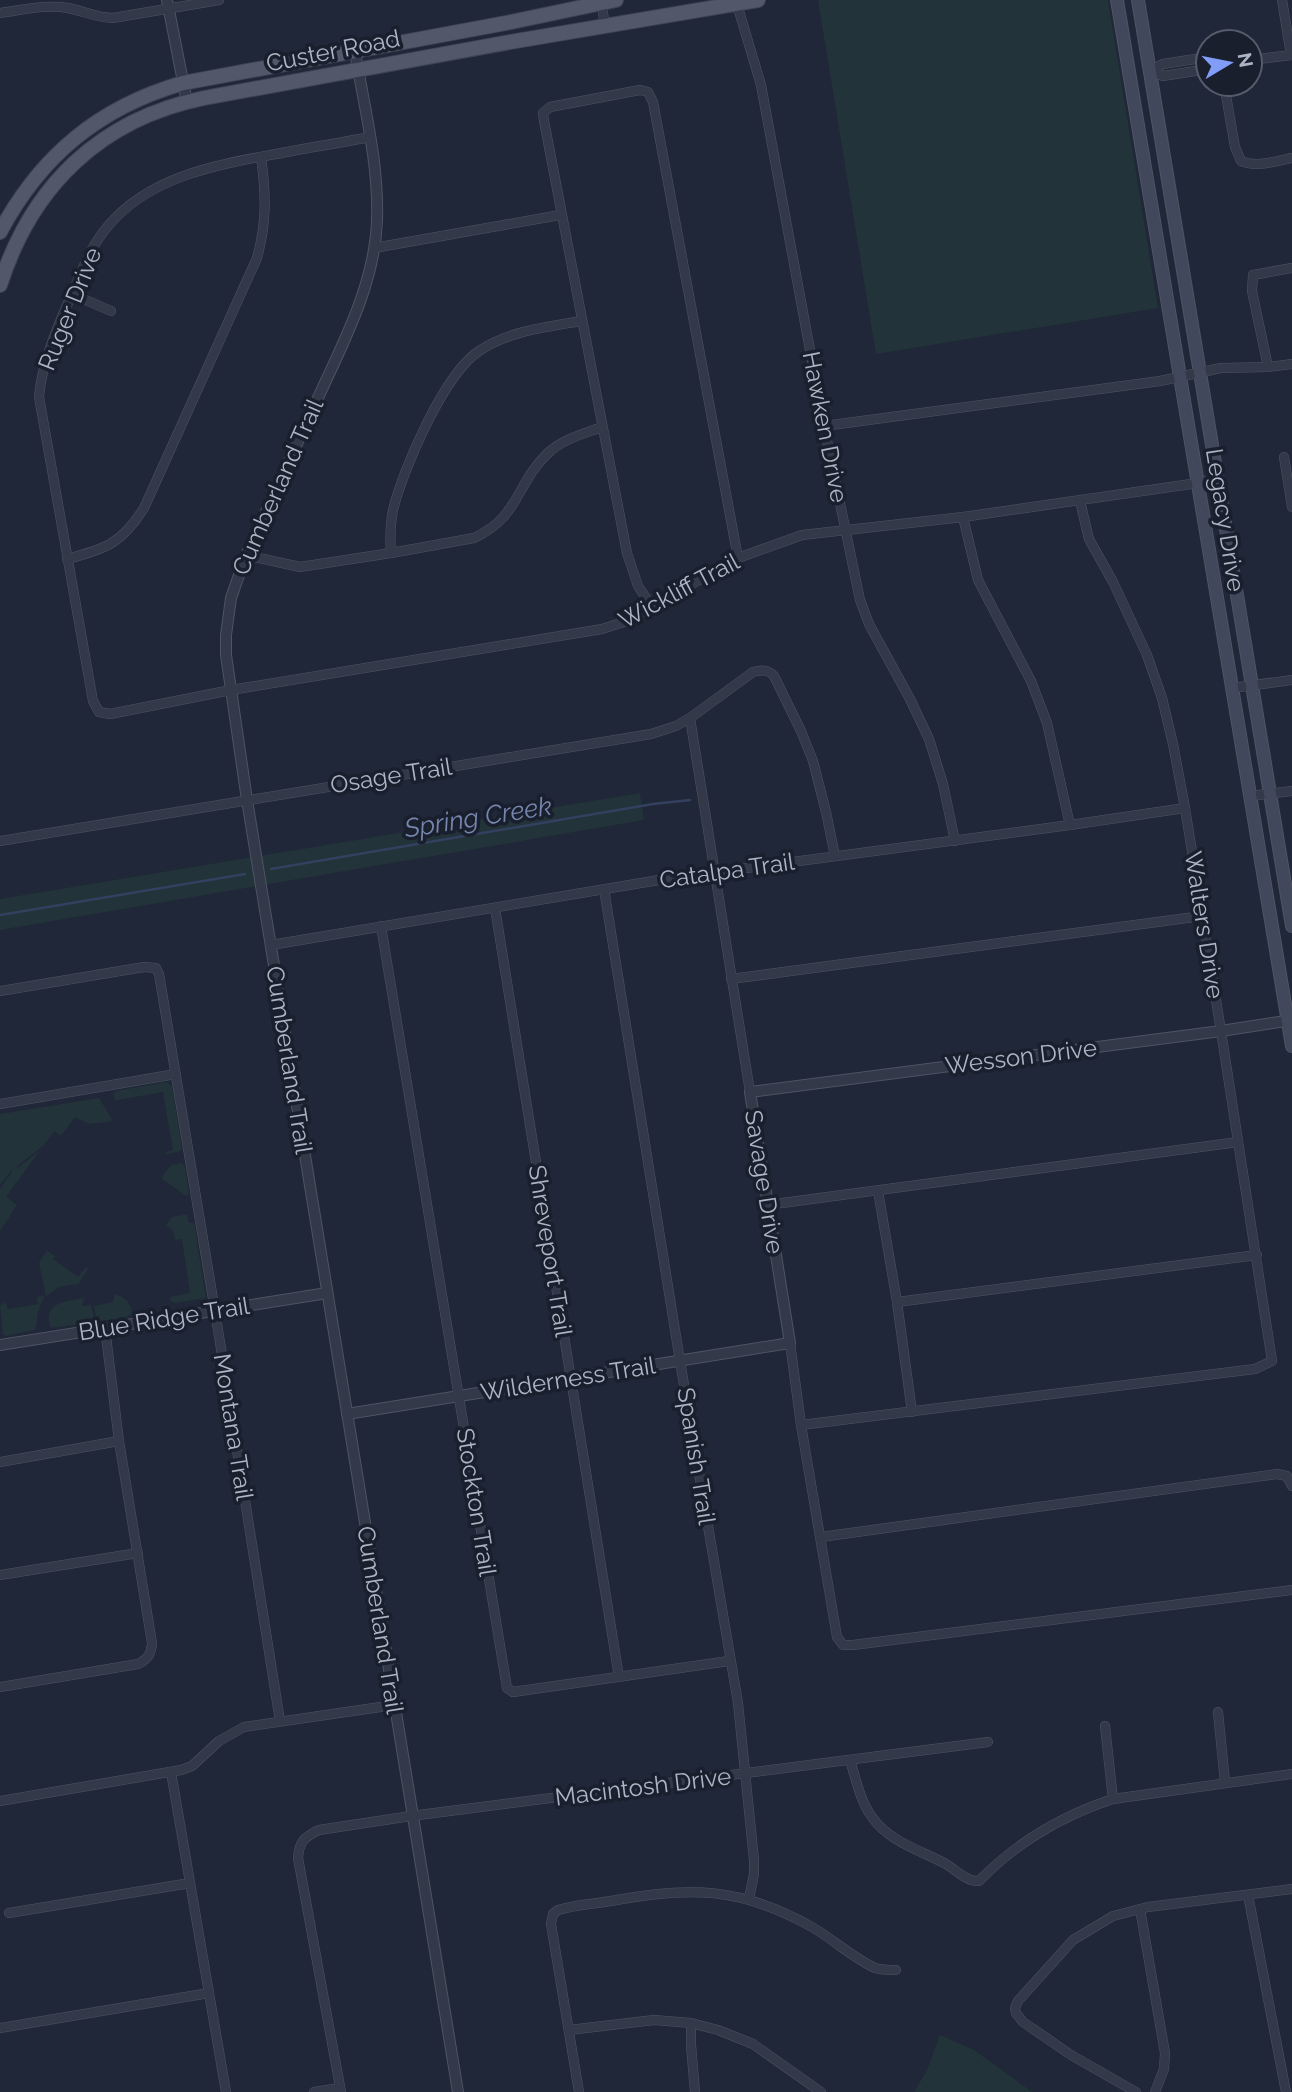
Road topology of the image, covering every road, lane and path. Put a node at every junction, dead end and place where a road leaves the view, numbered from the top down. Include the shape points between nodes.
1 (219, 0) edge
2 (758, 0) edge
3 (1117, 0) edge
4 (1138, 0) edge
5 (1282, 0) edge
6 (606, 1) edge
7 (736, 2) edge
8 (168, 5) edge
9 (0, 13) edge
10 (506, 23) junction
11 (605, 26) junction
12 (510, 41) junction
13 (355, 51) junction
14 (1291, 55) edge
15 (1264, 58) edge
16 (1194, 59) edge
17 (358, 69) junction
18 (1150, 71) junction
19 (1194, 71) edge
20 (1129, 74) junction
21 (183, 83) junction
22 (1226, 98) edge
23 (187, 102) junction
24 (370, 137) junction
25 (261, 157) junction
26 (1292, 159) edge
27 (39, 172) junction
28 (53, 186) junction
29 (560, 215) junction
30 (0, 232) edge
31 (374, 248) junction
32 (1292, 268) edge
33 (0, 285) edge
34 (72, 293) junction
35 (111, 311) dead end
36 (581, 321) junction
37 (1292, 364) edge
38 (1268, 367) junction
39 (1201, 373) junction
40 (1180, 377) junction
41 (824, 426) junction
42 (602, 427) junction
43 (1284, 457) dead end
44 (1218, 478) junction
45 (1198, 483) junction
46 (1080, 501) junction
47 (1292, 507) edge
48 (963, 517) junction
49 (845, 530) junction
50 (391, 553) junction
51 (246, 555) junction
52 (738, 558) junction
53 (67, 559) junction
54 (652, 607) junction
55 (1292, 680) edge
56 (1252, 686) junction
57 (1232, 688) junction
58 (231, 690) junction
59 (99, 712) joint
60 (690, 718) junction
61 (1292, 791) edge
62 (1270, 793) junction
63 (1250, 796) junction
64 (247, 800) junction
65 (1185, 808) junction
66 (1070, 825) junction
67 (0, 841) edge
68 (955, 841) junction
69 (835, 856) junction
70 (714, 872) junction
71 (604, 889) junction
72 (495, 908) junction
73 (1202, 916) junction
74 (382, 926) junction
75 (1292, 926) edge
76 (271, 945) junction
77 (731, 979) junction
78 (0, 991) edge
79 (1290, 1020) edge
80 (1221, 1031) junction
81 (1292, 1046) edge
82 (176, 1074) junction
83 (750, 1092) junction
84 (0, 1104) edge
85 (1238, 1142) junction
86 (878, 1191) junction
87 (767, 1205) junction
88 (1257, 1255) junction
89 (327, 1293) junction
90 (897, 1302) junction
91 (215, 1311) junction
92 (105, 1328) junction
93 (790, 1343) junction
94 (0, 1345) edge
95 (680, 1361) junction
96 (570, 1378) junction
97 (459, 1396) junction
98 (912, 1412) junction
99 (347, 1414) junction
100 (801, 1425) junction
101 (119, 1441) junction
102 (0, 1462) edge
103 (1292, 1486) edge
104 (821, 1537) junction
105 (138, 1553) junction
106 (0, 1575) edge
107 (1292, 1590) edge
108 (729, 1661) junction
109 (619, 1677) junction
110 (0, 1687) edge
111 (394, 1705) junction
112 (1219, 1712) dead end
113 (279, 1721) junction
114 (1105, 1726) dead end
115 (988, 1742) dead end
116 (850, 1760) junction
117 (171, 1772) junction
118 (745, 1774) junction
119 (1292, 1774) edge
120 (1225, 1782) junction
121 (1113, 1799) junction
122 (0, 1801) edge
123 (411, 1816) junction
124 (190, 1883) junction
125 (1292, 1889) edge
126 (1248, 1895) junction
127 (749, 1899) junction
128 (1140, 1909) junction
129 (9, 1913) dead end
130 (897, 1970) dead end
131 (209, 1993) junction
132 (691, 2023) junction
133 (0, 2028) edge
134 (569, 2030) junction
135 (340, 2090) edge
136 (226, 2092) edge
137 (314, 2092) edge
138 (458, 2092) edge
139 (579, 2092) edge
140 (695, 2092) edge
141 (821, 2092) edge
142 (1136, 2092) edge
143 (1156, 2092) edge
144 (1286, 2092) edge

1 - 8 street
2 - 7 main road, Custer Road
3 - 20 main road, Legacy Drive
4 - 18 main road, Legacy Drive
5 - 14 street
6 - 10 main road, Custer Road
6 - 11 street
7 - 11 main road, Custer Road
7 - 41 street, Hawken Drive via 761,85
8 - 9 street via 104,18 58,7
8 - 21 street
10 - 12 main road
10 - 13 main road, Custer Road
11 - 12 main road, Custer Road
12 - 17 main road, Custer Road
13 - 17 street, Cumberland Trail
13 - 21 main road, Custer Road
14 - 15 street
16 - 18 street
17 - 23 main road, Custer Road
17 - 24 street, Cumberland Trail
18 - 19 street via 1163,76
18 - 20 main road
18 - 39 main road, Legacy Drive
20 - 40 main road, Legacy Drive
21 - 23 street
21 - 27 main road, Custer Road via 142,96 105,116
22 - 26 street via 1241,161 1258,164
23 - 28 main road, Custer Road via 147,115 108,137
24 - 25 street, Ruger Drive
24 - 31 street, Cumberland Trail via 377,203
25 - 34 street, Ruger Drive via 195,171 134,202 96,242
25 - 53 street via 266,203 257,258 144,508 119,539 95,552
27 - 28 main road
27 - 30 main road, Custer Road
28 - 33 main road, Custer Road via 28,219
29 - 31 street
29 - 36 street
29 - 52 street via 545,109 648,92
31 - 51 street, Cumberland Trail via 354,318
32 - 38 street via 1253,275 1252,291
34 - 35 street
34 - 53 street, Ruger Drive via 43,369 39,397
36 - 42 street
36 - 50 street via 502,338 456,372 415,449 397,495
37 - 38 street
38 - 39 street
39 - 40 street
39 - 44 main road, Legacy Drive
40 - 41 street
40 - 45 main road, Legacy Drive
41 - 49 street, Hawken Drive
42 - 50 street via 548,453 503,519 486,533
42 - 54 street via 627,556
43 - 47 street
44 - 45 street, Wickliff Trail
44 - 56 main road, Legacy Drive
45 - 46 street, Wickliff Trail
45 - 57 main road, Legacy Drive
46 - 48 street, Wickliff Trail
46 - 65 street, Walters Drive via 1089,539 1131,619 1156,680
48 - 49 street, Wickliff Trail
48 - 66 street via 978,580 1031,681 1047,723
49 - 52 street, Wickliff Trail via 802,535
49 - 68 street, Hawken Drive via 863,612 929,739
50 - 51 street via 300,567
51 - 58 street, Cumberland Trail via 226,623
52 - 54 street, Wickliff Trail
53 - 59 street, Ruger Drive via 93,701
54 - 58 street, Wickliff Trail via 602,629
55 - 56 street
56 - 57 street
56 - 62 main road, Legacy Drive
57 - 63 main road, Legacy Drive
58 - 59 street, Wickliff Trail via 110,714
58 - 64 street, Cumberland Trail
60 - 64 street, Osage Trail via 651,734
60 - 69 street, Osage Trail via 753,672 770,672 808,746
60 - 70 street, Savage Drive
61 - 62 street
62 - 63 street
62 - 75 main road, Legacy Drive
63 - 79 main road, Legacy Drive
64 - 67 street, Osage Trail
64 - 76 street, Cumberland Trail
65 - 66 street, Catalpa Trail
65 - 73 street, Walters Drive
66 - 68 street, Catalpa Trail
68 - 69 street, Catalpa Trail
69 - 70 street, Catalpa Trail
70 - 71 street, Catalpa Trail
70 - 77 street, Savage Drive
71 - 72 street, Catalpa Trail
71 - 95 street, Spanish Trail
72 - 74 street, Catalpa Trail
72 - 96 street, Shreveport Trail
73 - 77 street
73 - 80 street, Walters Drive
74 - 76 street, Catalpa Trail
74 - 97 street, Stockton Trail
76 - 89 street, Cumberland Trail
77 - 83 street, Savage Drive
78 - 82 street, Montana Trail via 156,968
79 - 80 street, Wesson Drive
79 - 81 main road, Legacy Drive
80 - 83 street, Wesson Drive
80 - 85 street, Walters Drive
82 - 84 street
82 - 91 street, Montana Trail
83 - 87 street, Savage Drive
85 - 86 street
85 - 88 street, Walters Drive
86 - 87 street
86 - 90 street
87 - 93 street, Savage Drive
88 - 90 street
88 - 98 street, Walters Drive via 1272,1356 1269,1363 1255,1369
89 - 91 street, Blue Ridge Trail
89 - 99 street, Cumberland Trail
90 - 98 street
91 - 92 street, Blue Ridge Trail
91 - 113 street, Montana Trail
92 - 94 street, Blue Ridge Trail
92 - 101 street
93 - 95 street, Wilderness Trail
93 - 100 street, Savage Drive
95 - 96 street, Wilderness Trail
95 - 108 street, Spanish Trail
96 - 97 street, Wilderness Trail
96 - 109 street, Shreveport Trail
97 - 99 street, Wilderness Trail
97 - 109 street, Stockton Trail via 507,1688 513,1692
98 - 100 street
99 - 111 street, Cumberland Trail
100 - 104 street, Savage Drive
101 - 102 street
101 - 105 street
103 - 104 street via 1287,1476 1277,1474
104 - 107 street, Savage Drive via 837,1637 843,1645
105 - 106 street
105 - 110 street via 152,1643 144,1661
108 - 109 street, Stockton Trail
108 - 118 street, Spanish Trail
111 - 113 street
111 - 123 street, Cumberland Trail
112 - 120 street
113 - 117 street via 244,1727 219,1741 192,1766
114 - 121 street
115 - 116 street, Macintosh Drive
116 - 118 street, Macintosh Drive
116 - 121 street via 866,1808 888,1834 973,1882 1051,1825
117 - 122 street
117 - 124 street
118 - 123 street, Macintosh Drive
118 - 127 street, Spanish Trail via 754,1860
119 - 120 street
120 - 121 street
123 - 135 street, Macintosh Drive via 319,1830 301,1841 298,1858
123 - 138 street, Cumberland Trail
124 - 129 street
124 - 131 street
125 - 126 street
126 - 128 street
126 - 144 street
127 - 130 street via 799,1920 875,1968
127 - 134 street via 681,1891 564,1908 553,1914
128 - 142 street via 1113,1916 1073,1940 1015,2008 1023,2022
128 - 143 street via 1166,2053
131 - 133 street
131 - 136 street
132 - 134 street via 654,2020
132 - 140 street
132 - 141 street via 753,2044
134 - 139 street
135 - 137 street

